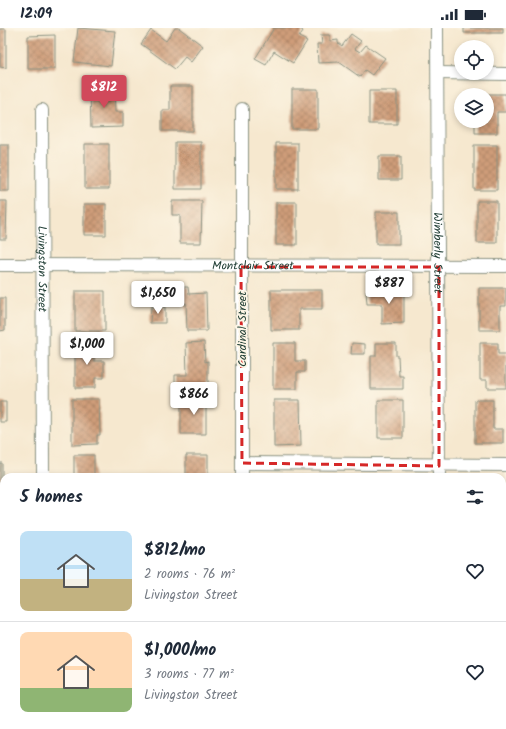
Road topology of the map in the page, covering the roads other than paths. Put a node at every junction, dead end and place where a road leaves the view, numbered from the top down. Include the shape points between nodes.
1 (437, 28) edge
2 (438, 73) junction
3 (506, 74) edge
4 (242, 109) dead end
5 (42, 110) dead end
6 (0, 265) edge
7 (43, 265) junction
8 (241, 266) junction
9 (439, 266) junction
10 (506, 266) edge
11 (242, 463) junction
12 (506, 465) edge
13 (439, 471) edge
14 (43, 473) edge
15 (242, 473) edge

1 - 2 street, Wimberly Street
2 - 3 street
2 - 9 street, Wimberly Street
4 - 8 street, Cardinal Street
5 - 7 street, Livingston Street
6 - 7 street, Montclair Street
7 - 8 street, Montclair Street
7 - 14 street, Livingston Street
8 - 9 street, Montclair Street
8 - 11 street, Cardinal Street
9 - 10 street, Montclair Street
9 - 13 street, Wimberly Street
11 - 13 street
11 - 15 street, Cardinal Street
12 - 13 street

